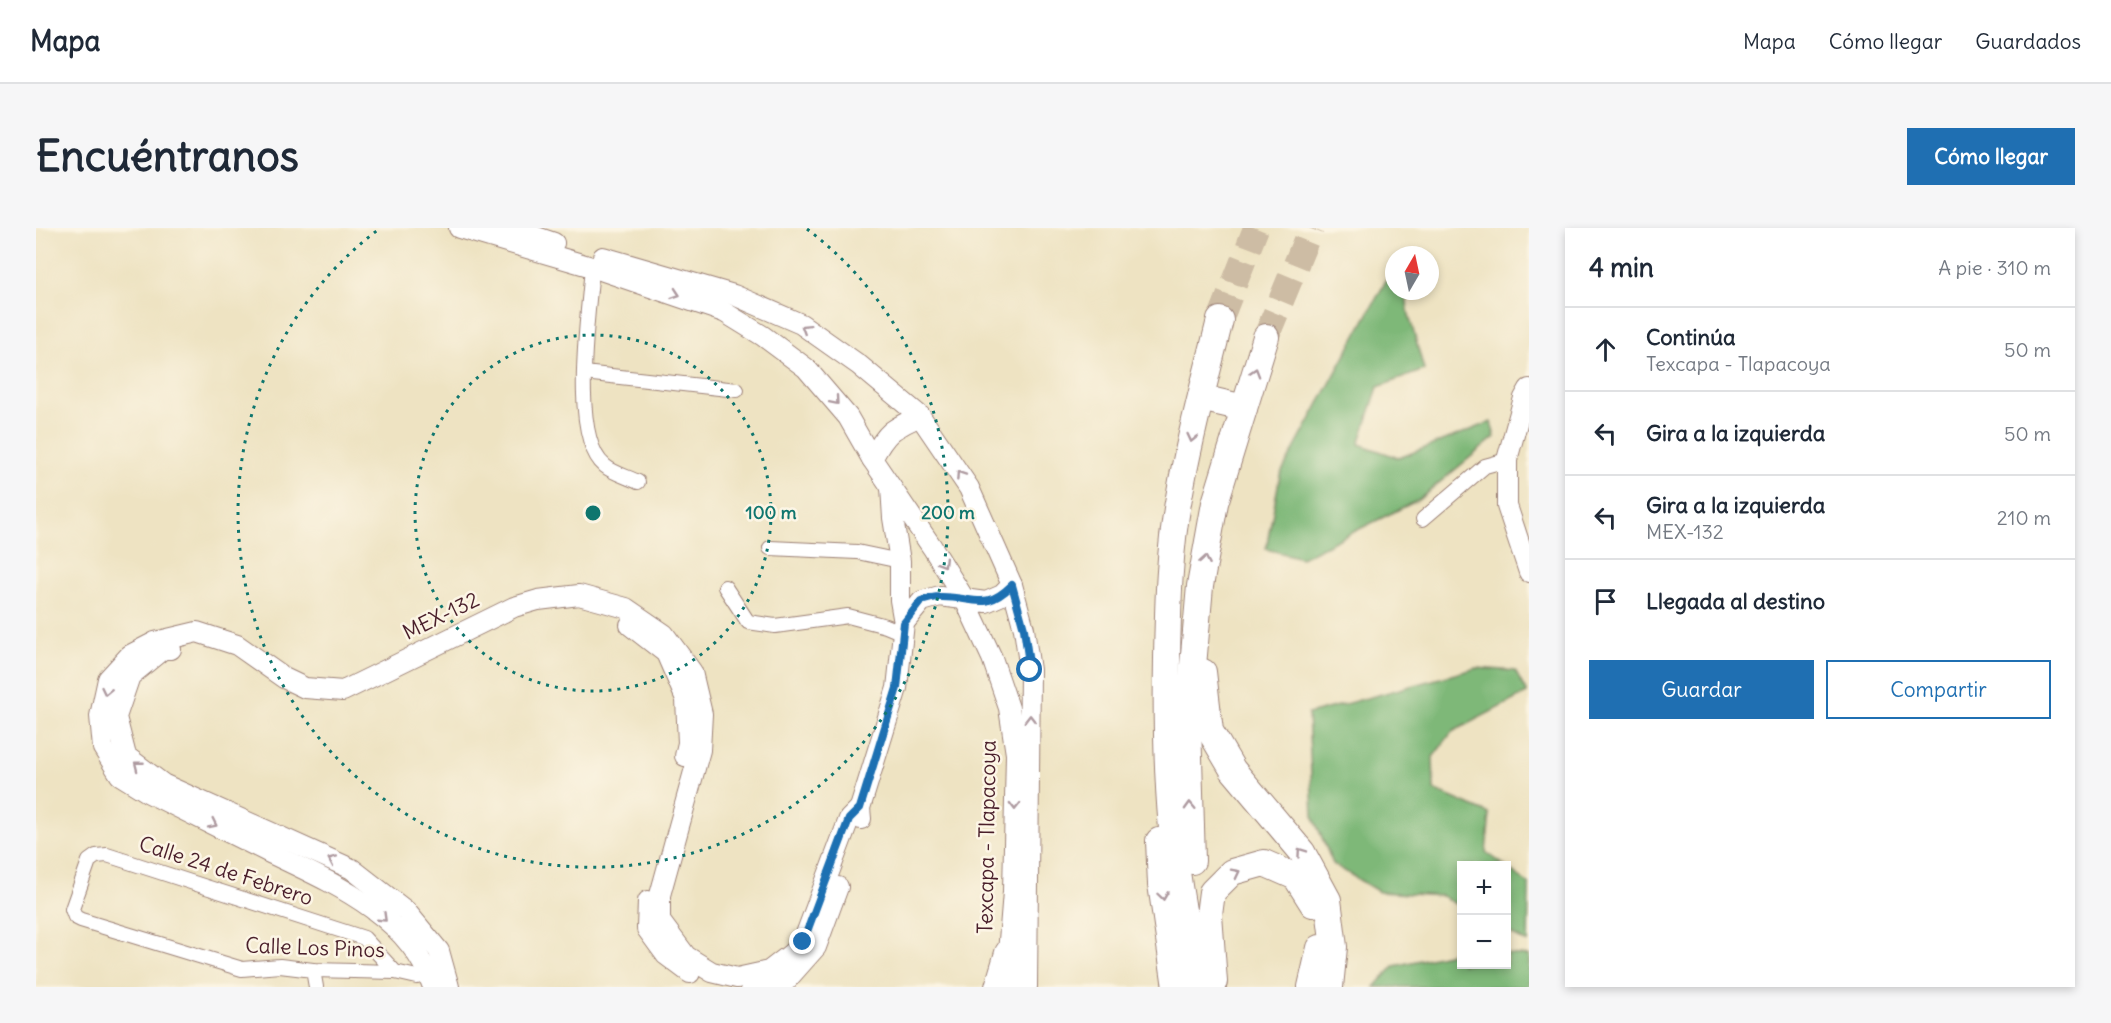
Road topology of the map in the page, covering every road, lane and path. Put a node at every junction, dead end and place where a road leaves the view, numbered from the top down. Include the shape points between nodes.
1 (459, 228) edge
2 (510, 228) edge
3 (592, 267) junction
4 (1220, 320) tunnel mouth
5 (1266, 337) tunnel mouth
6 (584, 373) junction
7 (1529, 389) edge
8 (737, 390) dead end
9 (1201, 398) junction
10 (1244, 408) junction
11 (920, 416) junction
12 (872, 459) junction
13 (1507, 460) junction
14 (638, 482) dead end
15 (891, 487) junction
16 (1423, 519) dead end
17 (770, 548) dead end
18 (900, 561) junction
19 (1529, 572) edge
20 (1012, 585) junction
21 (725, 587) dead end
22 (1168, 587) junction
23 (965, 600) junction
24 (1197, 618) junction
25 (904, 628) junction
26 (860, 808) junction
27 (1029, 899) junction
28 (75, 917) joint
29 (439, 951) junction
30 (1008, 952) junction
31 (313, 970) junction
32 (395, 972) junction
33 (423, 981) edge
34 (1211, 985) edge
35 (316, 987) edge
36 (449, 987) edge
37 (726, 987) edge
38 (751, 987) edge
39 (998, 987) edge
40 (1011, 987) edge
41 (1027, 987) edge
42 (1039, 987) edge
43 (1176, 987) edge
44 (1311, 987) edge
45 (1330, 987) edge

1 - 3 main road, Texcapa - Tlapacoya
11 -> 2 main road, Texcapa - Tlapacoya via 859,365 801,324 734,295
3 - 6 street
3 -> 12 main road, Texcapa - Tlapacoya via 724,312 763,336 806,368 848,417
4 - 9 highway
10 -> 5 highway
6 - 8 street
6 - 14 street via 584,414 594,453 605,467
7 - 13 main road
9 - 10 highway
9 -> 22 highway via 1179,493
24 -> 10 highway via 1215,503
11 - 12 main road via 884,437
20 -> 11 main road, Texcapa - Tlapacoya via 969,488
12 - 15 main road, Texcapa - Tlapacoya
13 - 16 street via 1485,466
13 - 19 main road via 1507,506
15 - 18 main road, MEX-132
15 -> 23 main road, Texcapa - Tlapacoya
17 - 18 street via 857,552
18 - 25 main road, MEX-132
20 - 23 main road via 986,602
27 -> 20 main road, Texcapa - Tlapacoya via 1030,670
21 - 25 street via 748,622 775,626 848,616
22 - 34 highway via 1167,750 1172,819 1188,931
22 -> 43 highway via 1162,616 1153,747 1161,884
23 - 25 main road via 940,597 921,601
23 -> 30 main road, Texcapa - Tlapacoya via 992,658 1009,708 1016,754
34 -> 24 highway via 1192,886 1188,723
45 -> 24 highway via 1334,947 1328,900 1302,852 1233,770 1210,731
25 - 26 main road, MEX-132 via 897,688
26 -> 33 main road, MEX-132 via 849,819 803,942 769,971 738,978 712,972 686,956 660,921 660,895 700,750 702,714 692,672 664,634 626,608 579,596 514,607 343,691 305,688 237,645 197,632 155,642 130,656 108,679 100,716 103,748 120,775 149,794 344,888 377,912 406,941
26 - 38 main road, MEX-132 via 861,825 816,947 784,983
27 - 41 main road, Texcapa - Tlapacoya
27 - 42 main road
28 - 31 street, Calle Los Pinos via 243,969 280,966
28 - 32 street, Calle 24 de Febrero via 72,909 89,861 107,855 364,938
29 - 33 street
29 - 36 main road
29 -> 37 main road, MEX-132 via 406,911 352,869 162,784 126,756 116,717 130,676 163,649 198,646 238,658 300,700 349,702 532,613 580,607 623,620 666,653 686,699 688,743 647,903 647,928 666,955 692,975
30 - 39 highway
30 - 40 main road, Texcapa - Tlapacoya
31 - 32 street, Calle Los Pinos
31 - 35 street
32 - 33 street, Calle Los Pinos
34 -> 44 highway via 1212,892 1232,872 1264,863 1296,877 1317,912 1320,951

